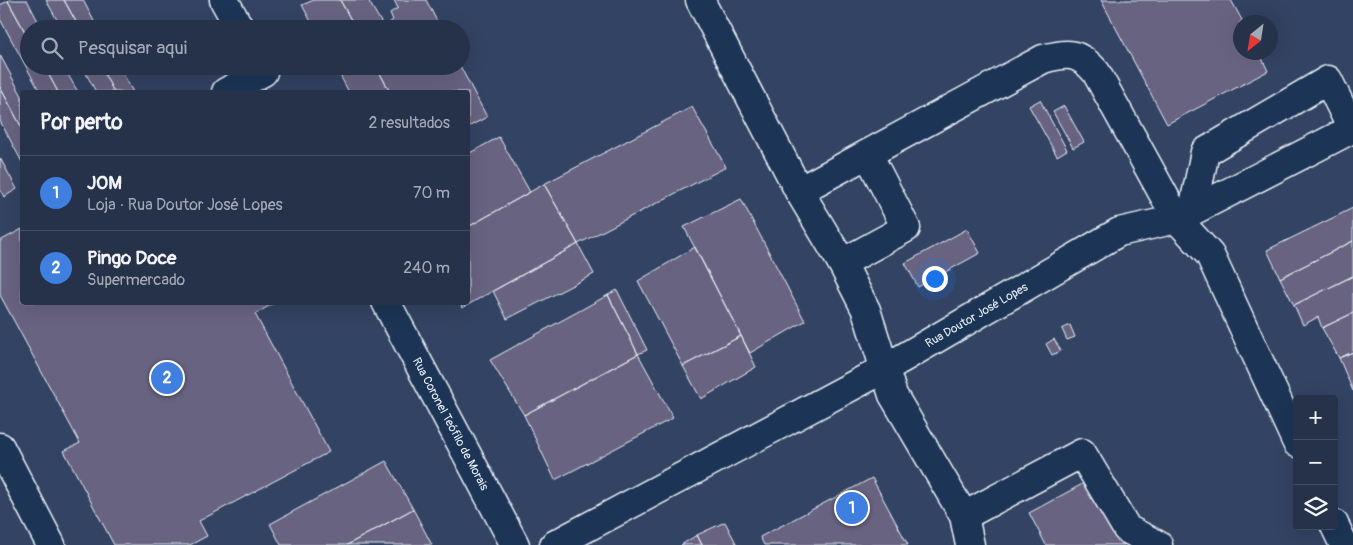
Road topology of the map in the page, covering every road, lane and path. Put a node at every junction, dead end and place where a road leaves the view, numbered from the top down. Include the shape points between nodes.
1 (224, 0) edge
2 (700, 0) edge
3 (235, 20) edge
4 (266, 77) edge
5 (231, 90) edge
6 (868, 154) junction
7 (799, 191) junction
8 (1185, 215) junction
9 (842, 263) junction
10 (388, 305) edge
11 (884, 369) junction
12 (1296, 440) edge
13 (0, 447) edge
14 (964, 516) junction
15 (1337, 530) edge
16 (51, 545) edge
17 (515, 545) edge
18 (554, 545) edge
19 (970, 545) edge
20 (1158, 545) edge
21 (1344, 545) edge

1 - 3 street
2 - 7 street
4 - 5 street
6 - 7 street
6 - 8 street via 1043,59 1060,54 1074,55 1096,72
6 - 9 street via 906,228
7 - 9 street
8 - 8 street, Rua Doutor José Lopes via 1352,128 1328,80 1206,152
8 - 11 street, Rua Doutor José Lopes via 1119,232
8 - 12 street via 1210,255
9 - 11 street via 866,310
10 - 17 street, Rua Coronel Teófilo de Morais
11 - 14 street via 893,395
11 - 18 street, Rua Doutor José Lopes
13 - 16 street
14 - 19 street
14 - 20 street via 1082,453 1126,529
15 - 21 street

